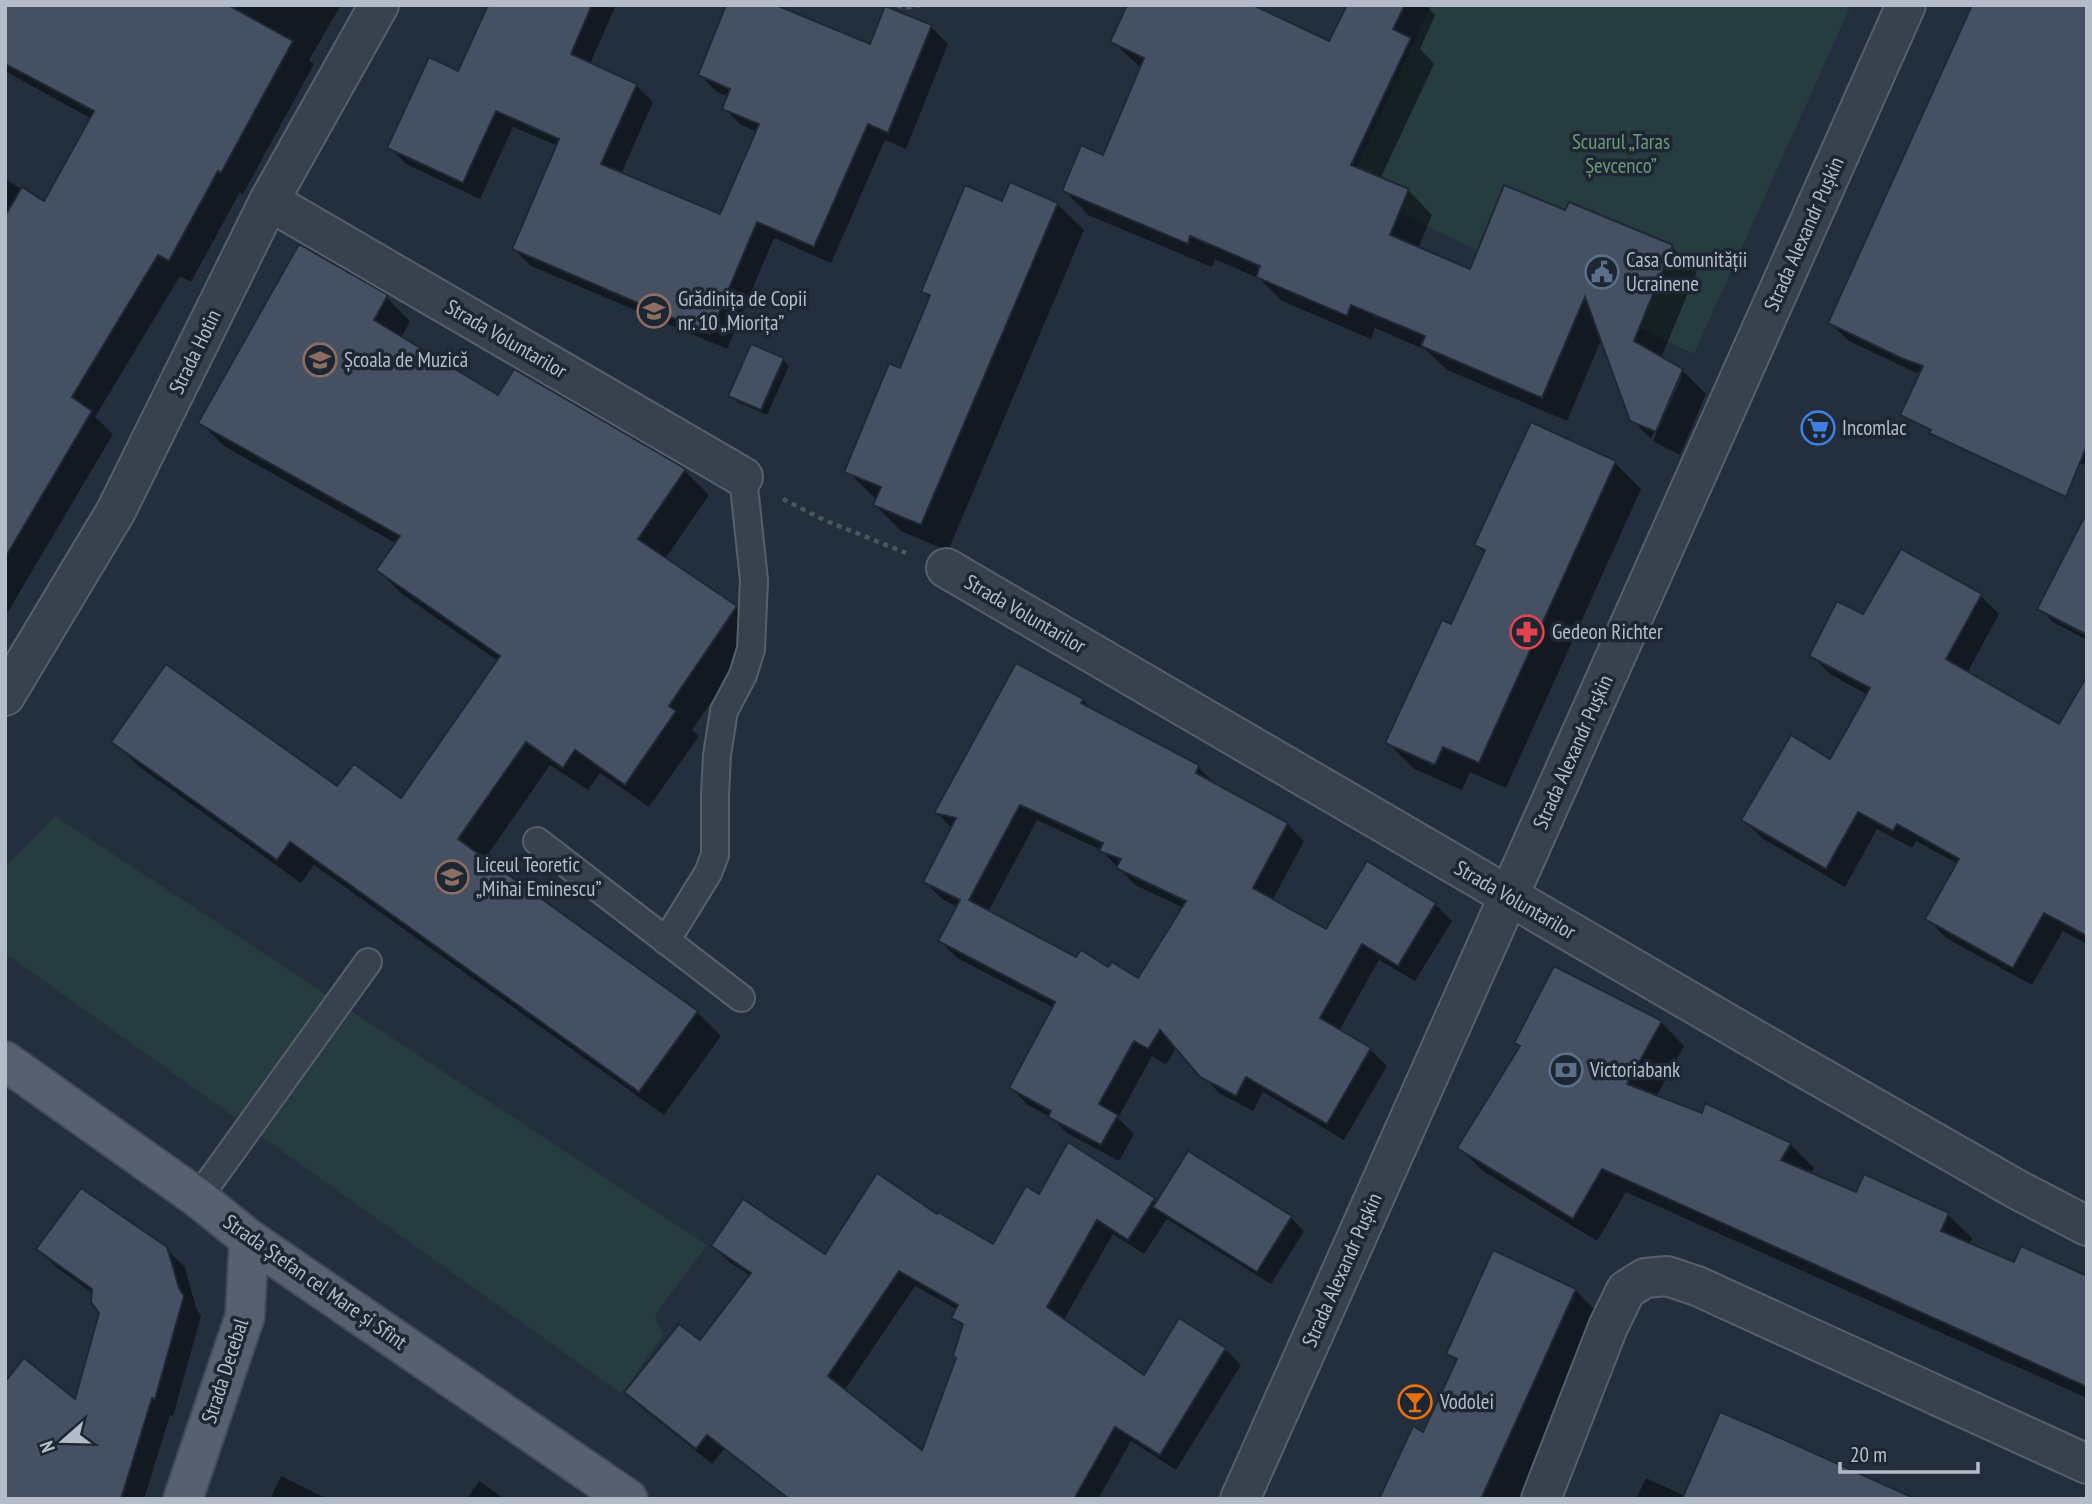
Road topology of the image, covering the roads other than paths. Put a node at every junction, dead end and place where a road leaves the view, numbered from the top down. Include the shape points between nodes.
1 (379, 5) edge
2 (1906, 5) edge
3 (270, 201) junction
4 (743, 477) joint
5 (946, 568) road end
6 (5, 696) edge
7 (537, 841) dead end
8 (1508, 897) junction
9 (666, 941) junction
10 (369, 962) dead end
11 (741, 998) dead end
12 (5, 1061) edge
13 (198, 1198) junction
14 (2087, 1226) edge
15 (249, 1239) junction
16 (2087, 1464) edge
17 (183, 1499) edge
18 (628, 1499) edge
19 (1240, 1499) edge
20 (1541, 1499) edge

1 - 3 street, Strada Hotin
2 - 8 street, Strada Alexandr Pușkin
3 - 4 street, Strada Voluntarilor
3 - 6 street, Strada Hotin via 116,511
4 - 9 lane via 754,580 751,649 724,711 717,755 715,855
5 - 8 street, Strada Voluntarilor
7 - 9 lane
8 - 14 street, Strada Voluntarilor
8 - 19 street, Strada Alexandr Pușkin
9 - 11 lane
10 - 13 lane
12 - 13 main road, Strada Ștefan cel Mare și Sfînt
13 - 15 main road, Strada Ștefan cel Mare și Sfînt
15 - 17 main road, Strada Decebal via 244,1317
15 - 18 main road, Strada Ștefan cel Mare și Sfînt
16 - 20 street via 1667,1276 1646,1278 1626,1290

